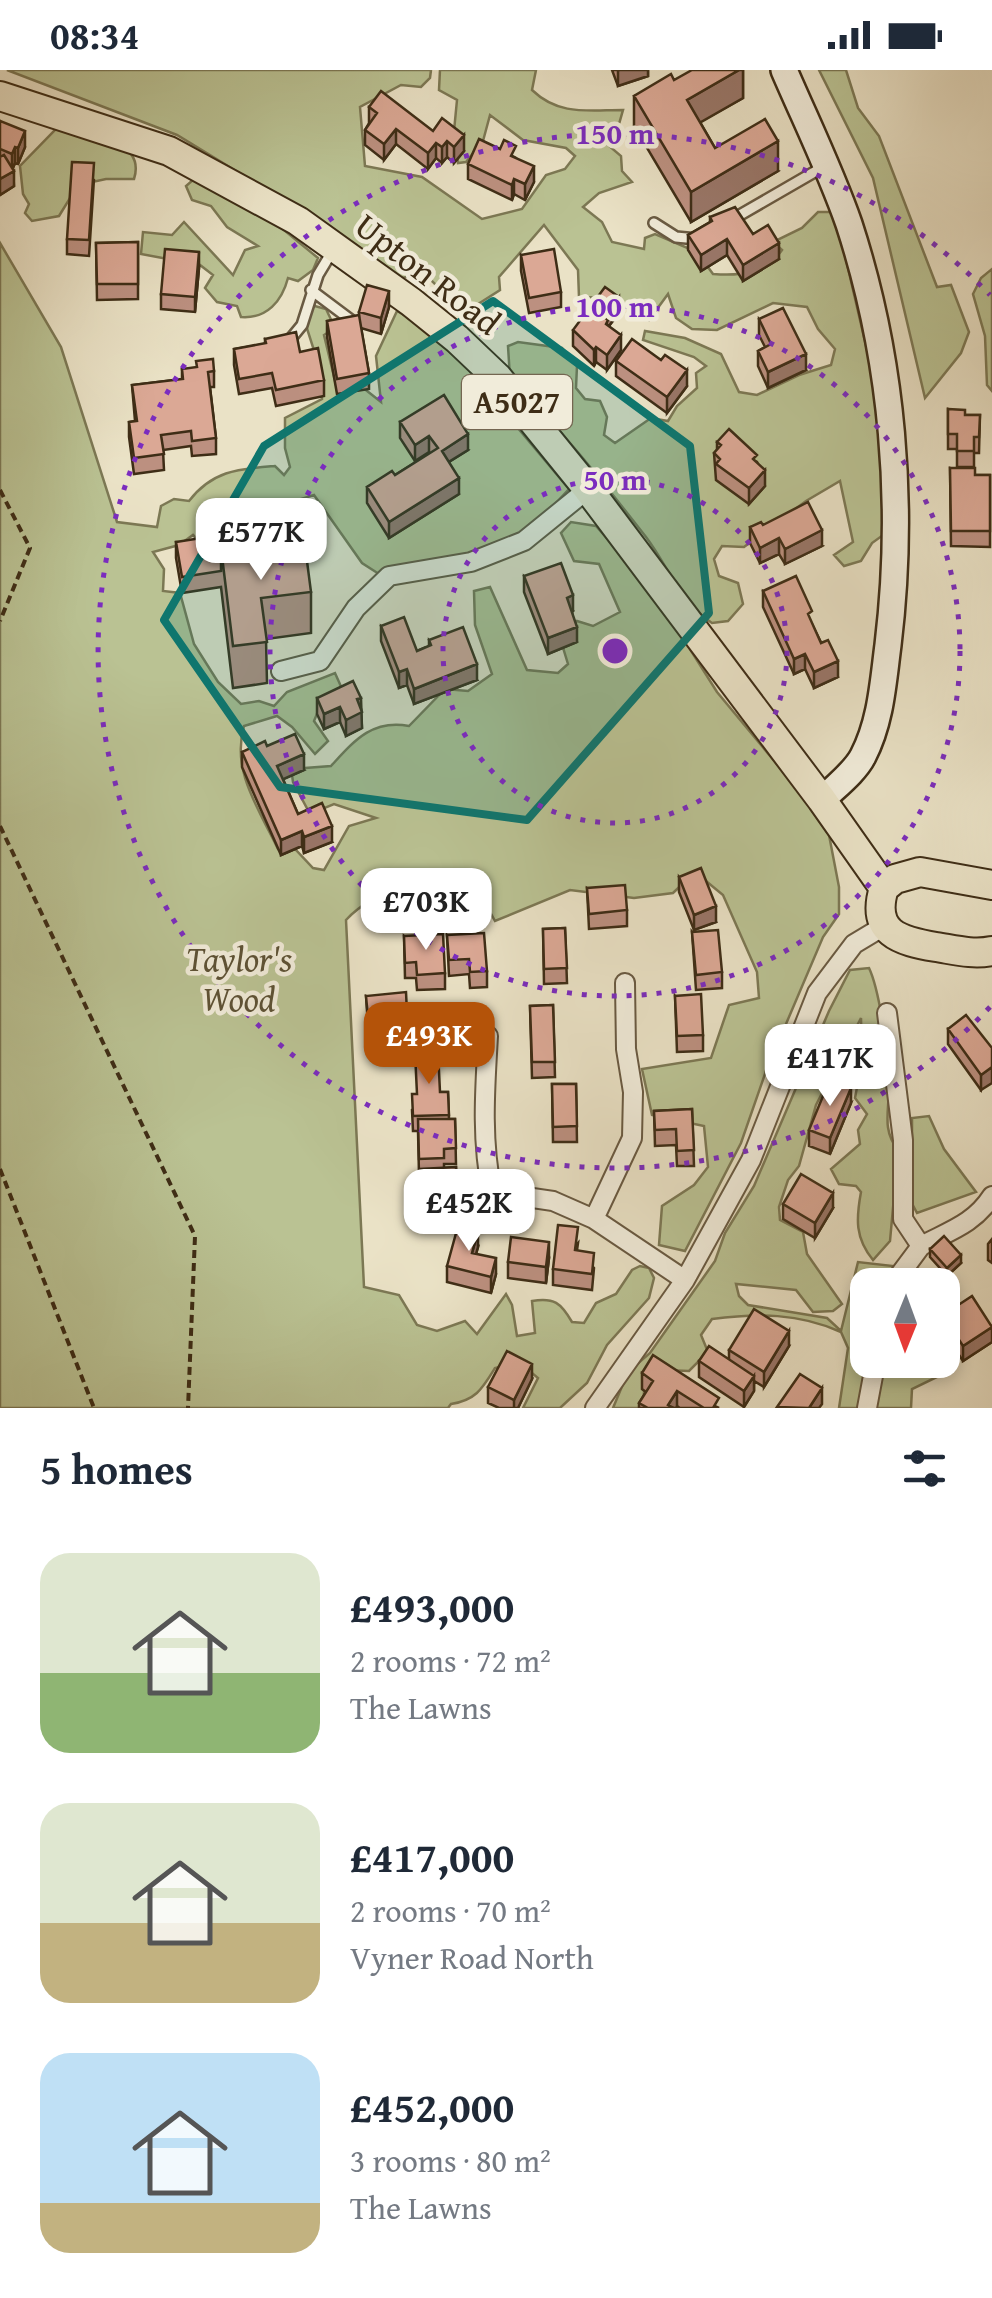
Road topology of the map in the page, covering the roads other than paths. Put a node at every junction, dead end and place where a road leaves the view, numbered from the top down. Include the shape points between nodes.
1 (784, 70) edge
2 (0, 96) edge
3 (826, 166) junction
4 (728, 222) edge
5 (654, 223) dead end
6 (711, 231) edge
7 (335, 247) junction
8 (312, 290) junction
9 (351, 320) edge
10 (283, 344) edge
11 (588, 489) junction
12 (281, 672) dead end
13 (822, 800) junction
14 (992, 886) edge
15 (884, 888) junction
16 (884, 926) junction
17 (991, 955) edge
18 (625, 983) dead end
19 (887, 1013) dead end
20 (488, 1036) dead end
21 (992, 1196) edge
22 (594, 1219) junction
23 (920, 1246) junction
24 (904, 1268) edge
25 (685, 1280) junction
26 (873, 1378) edge
27 (595, 1408) edge
28 (867, 1408) edge

1 - 3 street
2 - 7 main road, Upton Road / A5027 via 170,151
3 - 4 lane
3 - 13 street via 874,323 891,425 896,512 880,714 862,760
5 - 6 lane via 695,240
7 - 8 lane
7 - 11 main road, Upton Road / A5027 via 498,378
8 - 9 lane
8 - 10 lane via 302,325
11 - 12 street via 524,541 471,562 390,576 356,608 320,662
11 - 13 main road, Upton Road / A5027
13 - 15 main road, Upton Road / A5027
14 - 15 main road via 920,872
15 - 16 main road
16 - 17 main road via 909,942
16 - 25 street via 854,944 817,993 751,1160
18 - 22 street via 632,1138
19 - 23 street via 903,1140 903,1219
20 - 22 street via 485,1139 492,1192 553,1202
21 - 23 street via 964,1226
22 - 25 street
23 - 24 street
25 - 27 street
26 - 28 street

